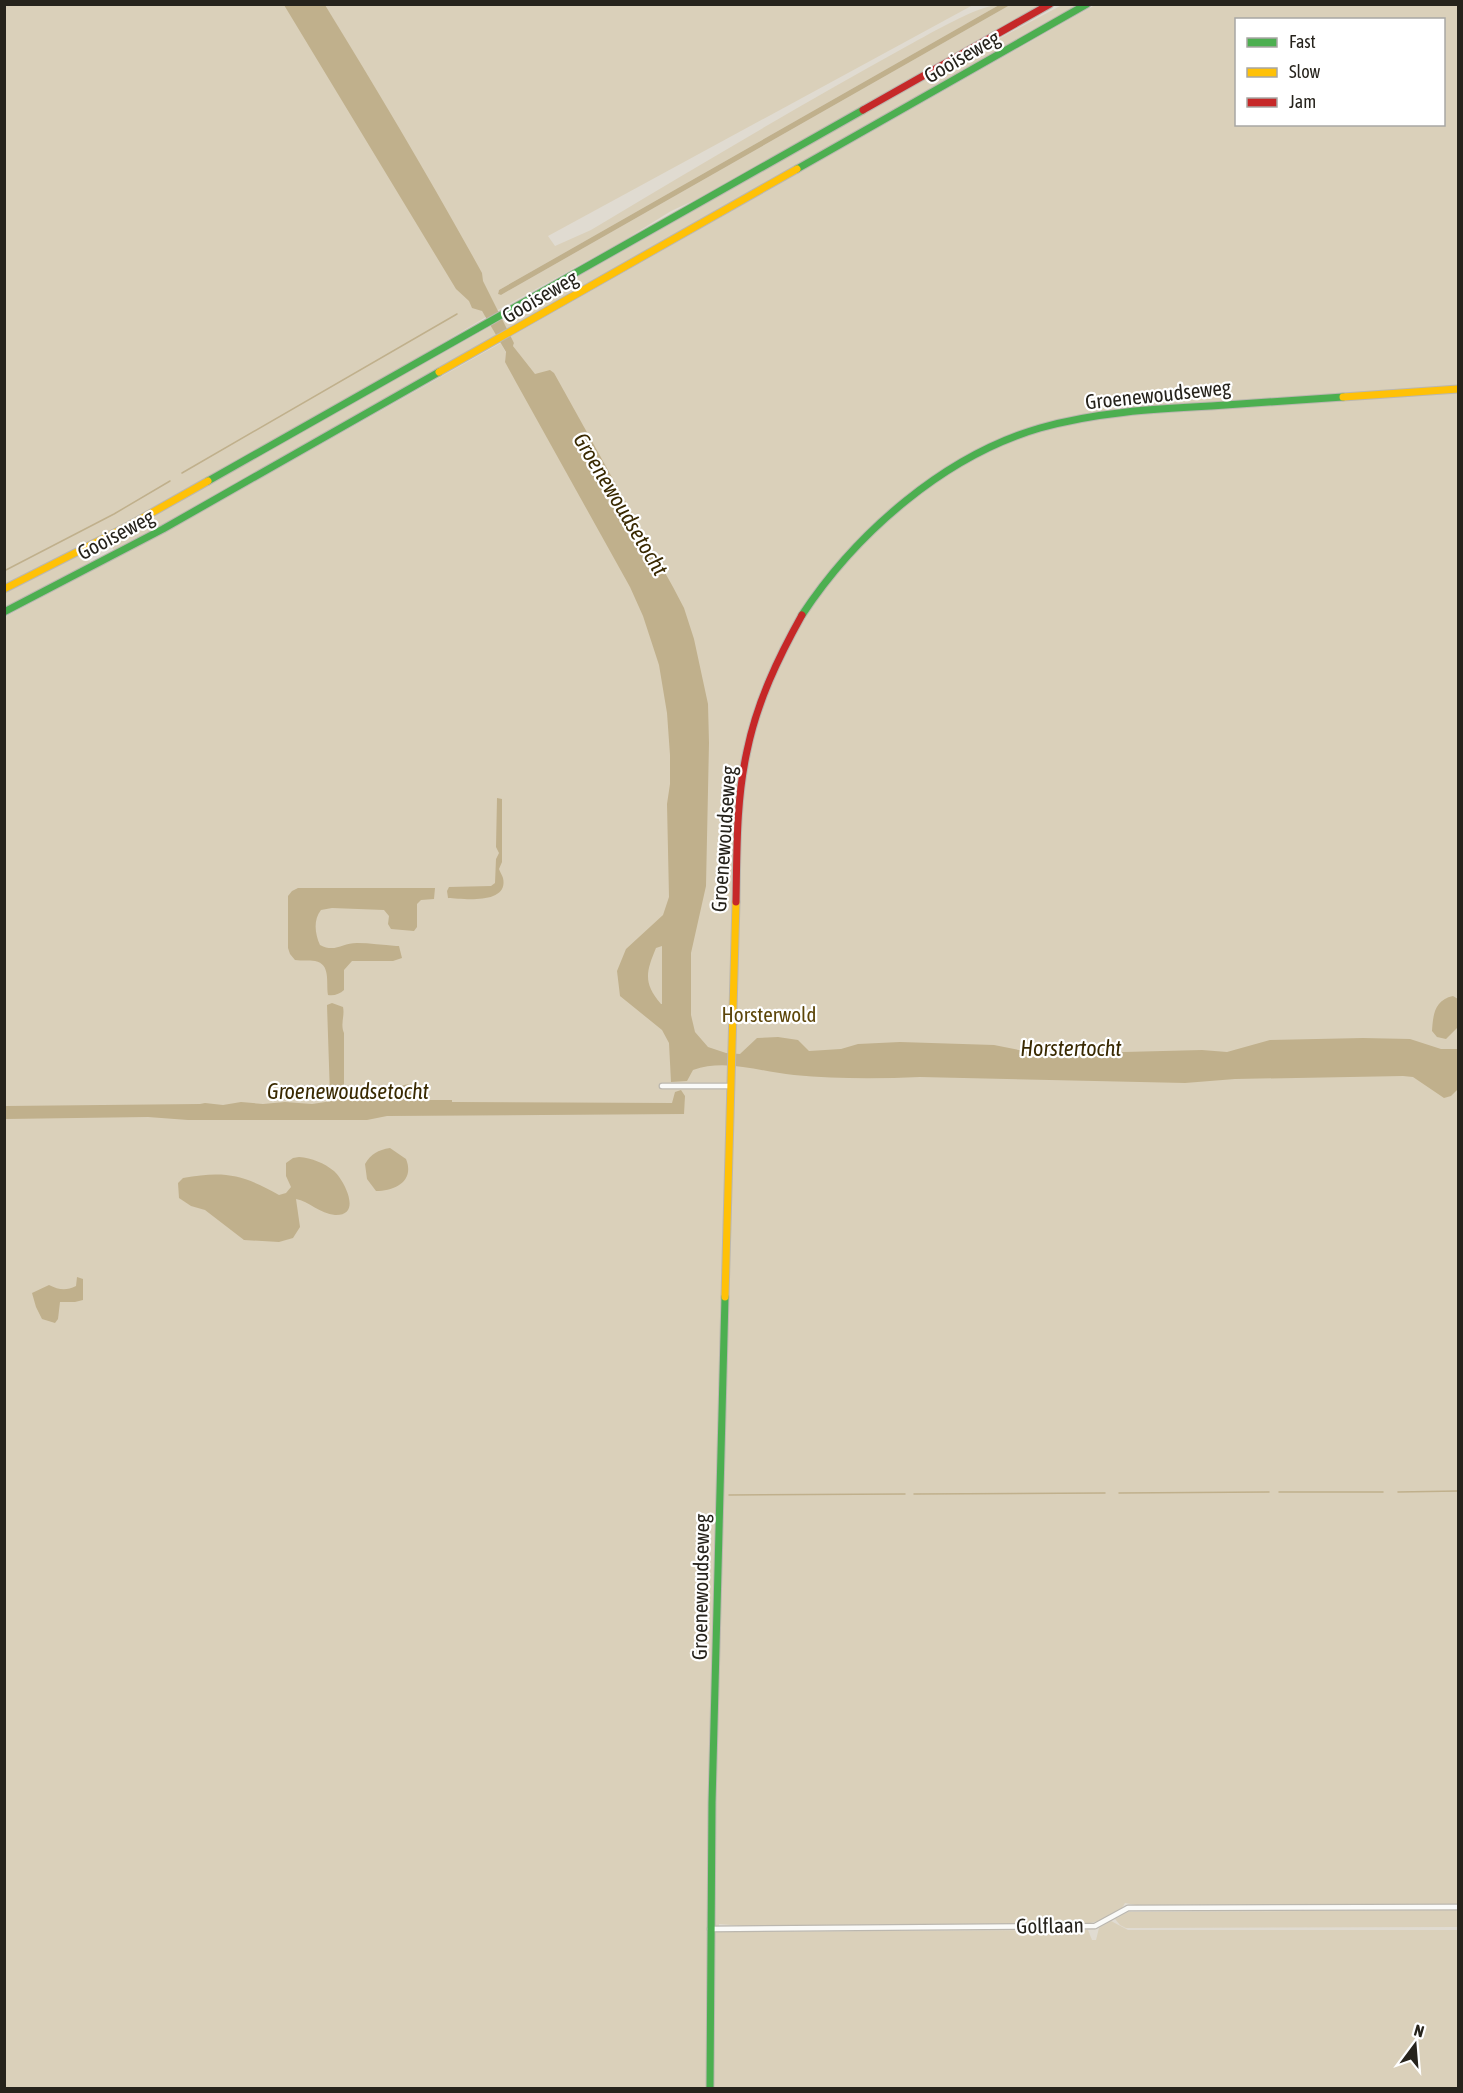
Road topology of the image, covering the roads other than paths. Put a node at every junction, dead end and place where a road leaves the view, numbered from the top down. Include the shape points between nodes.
1 (1050, 4) edge
2 (1087, 4) edge
3 (1458, 389) edge
4 (4, 589) edge
5 (4, 612) edge
6 (662, 1086) dead end
7 (730, 1086) junction
8 (1458, 1907) edge
9 (710, 1929) junction
10 (710, 2088) edge

1 - 4 main road, Gooiseweg via 130,525
2 - 5 main road, Gooiseweg via 163,529
3 - 7 main road, Groenewoudseweg via 1130,411 1070,421 993,447 928,484 873,528 823,584 794,629 752,729 738,813
6 - 7 street
7 - 9 main road, Groenewoudseweg
8 - 9 street, Golflaan via 1128,1908 1095,1926
9 - 10 main road, Groenewoudseweg

